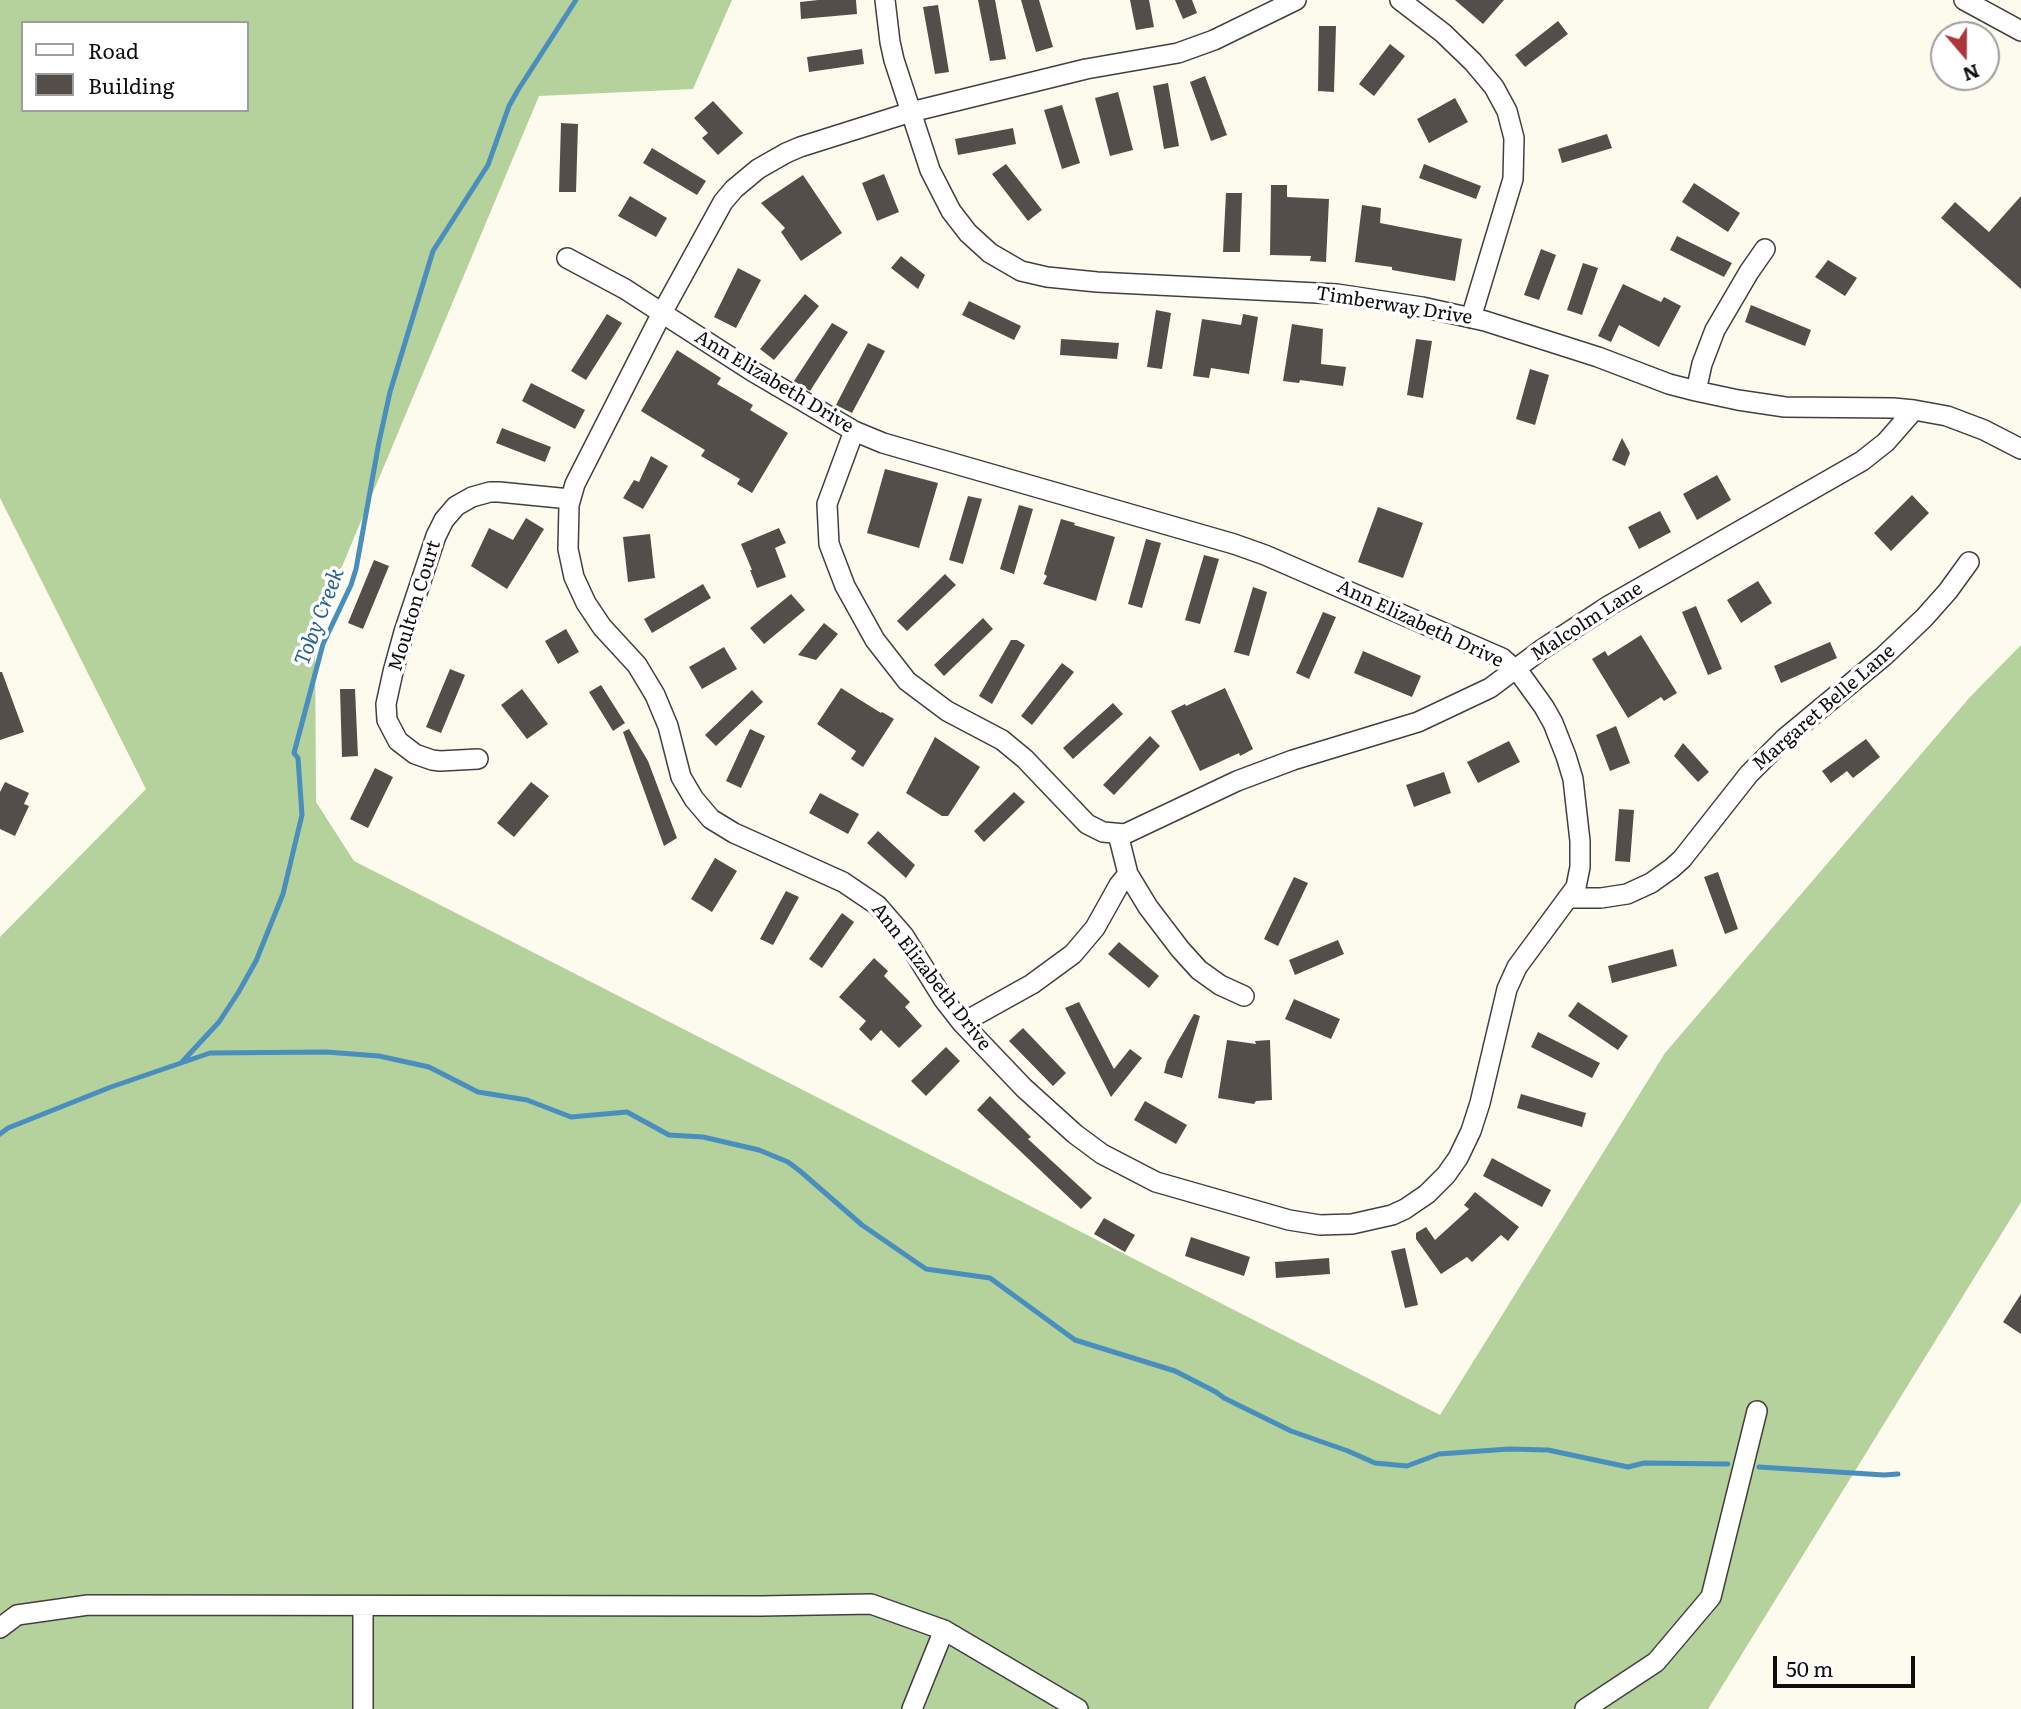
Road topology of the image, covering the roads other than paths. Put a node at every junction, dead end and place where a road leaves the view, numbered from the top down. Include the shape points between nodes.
1 (885, 0) edge
2 (1296, 0) edge
3 (1400, 0) edge
4 (1964, 0) edge
5 (2021, 31) edge
6 (911, 112) junction
7 (1765, 249) dead end
8 (567, 258) dead end
9 (662, 313) junction
10 (1471, 318) junction
11 (1696, 391) junction
12 (1914, 410) junction
13 (854, 431) junction
14 (2021, 449) edge
15 (570, 499) junction
16 (1969, 562) dead end
17 (1515, 669) junction
18 (478, 759) dead end
19 (1118, 834) junction
20 (1128, 874) junction
21 (1569, 898) junction
22 (1244, 996) dead end
23 (962, 1023) junction
24 (1757, 1411) dead end
25 (363, 1606) junction
26 (0, 1628) edge
27 (944, 1630) junction
28 (363, 1709) edge
29 (912, 1709) edge
30 (1078, 1709) edge
31 (1585, 1709) edge

1 - 6 street, Timberway Drive via 890,42
2 - 6 street, Ann Elizabeth Drive via 1214,40 1178,52 1086,69
3 - 10 street via 1443,33 1494,87 1514,138 1513,179
4 - 5 street
6 - 9 street, Ann Elizabeth Drive via 800,147 758,169 723,202
6 - 10 street, Timberway Drive via 930,170 951,211 990,253 1021,271 1097,282 1337,294
7 - 11 street via 1715,330
8 - 9 street, Ann Elizabeth Drive
9 - 13 street, Ann Elizabeth Drive
9 - 15 street, Ann Elizabeth Drive
10 - 11 street, Timberway Drive
11 - 12 street, Timberway Drive via 1786,407
12 - 14 street, Timberway Drive via 1947,416
12 - 17 street, Malcolm Lane via 1862,461 1610,605
13 - 17 street, Ann Elizabeth Drive via 1255,551 1502,658
13 - 19 street via 827,504 828,544 875,640 919,692 1002,740 1087,824
15 - 18 street, Moulton Court via 490,492 456,506 436,536 393,672 387,720 398,741 415,754 440,761
15 - 23 street, Ann Elizabeth Drive via 567,534 575,577 602,627 637,665 655,695 681,777 694,799 734,833 844,882 877,905 904,936
16 - 21 street, Margaret Belle Lane via 1924,618 1749,774 1672,868 1627,894
17 - 19 street, Malcolm Lane via 1490,688 1418,722 1293,760
17 - 21 street, Ann Elizabeth Drive via 1553,723 1573,779 1580,867
19 - 20 street
20 - 22 street via 1199,970
20 - 23 street via 1073,954 1032,984
21 - 23 street, Ann Elizabeth Drive via 1517,967 1507,989 1480,1103 1458,1158 1427,1194 1405,1209 1367,1222 1320,1225 1289,1220 1137,1174 1075,1135
24 - 31 street via 1711,1597 1656,1662
25 - 26 street via 88,1605 17,1615
25 - 27 street via 871,1604
25 - 28 street
27 - 29 street
27 - 30 street

